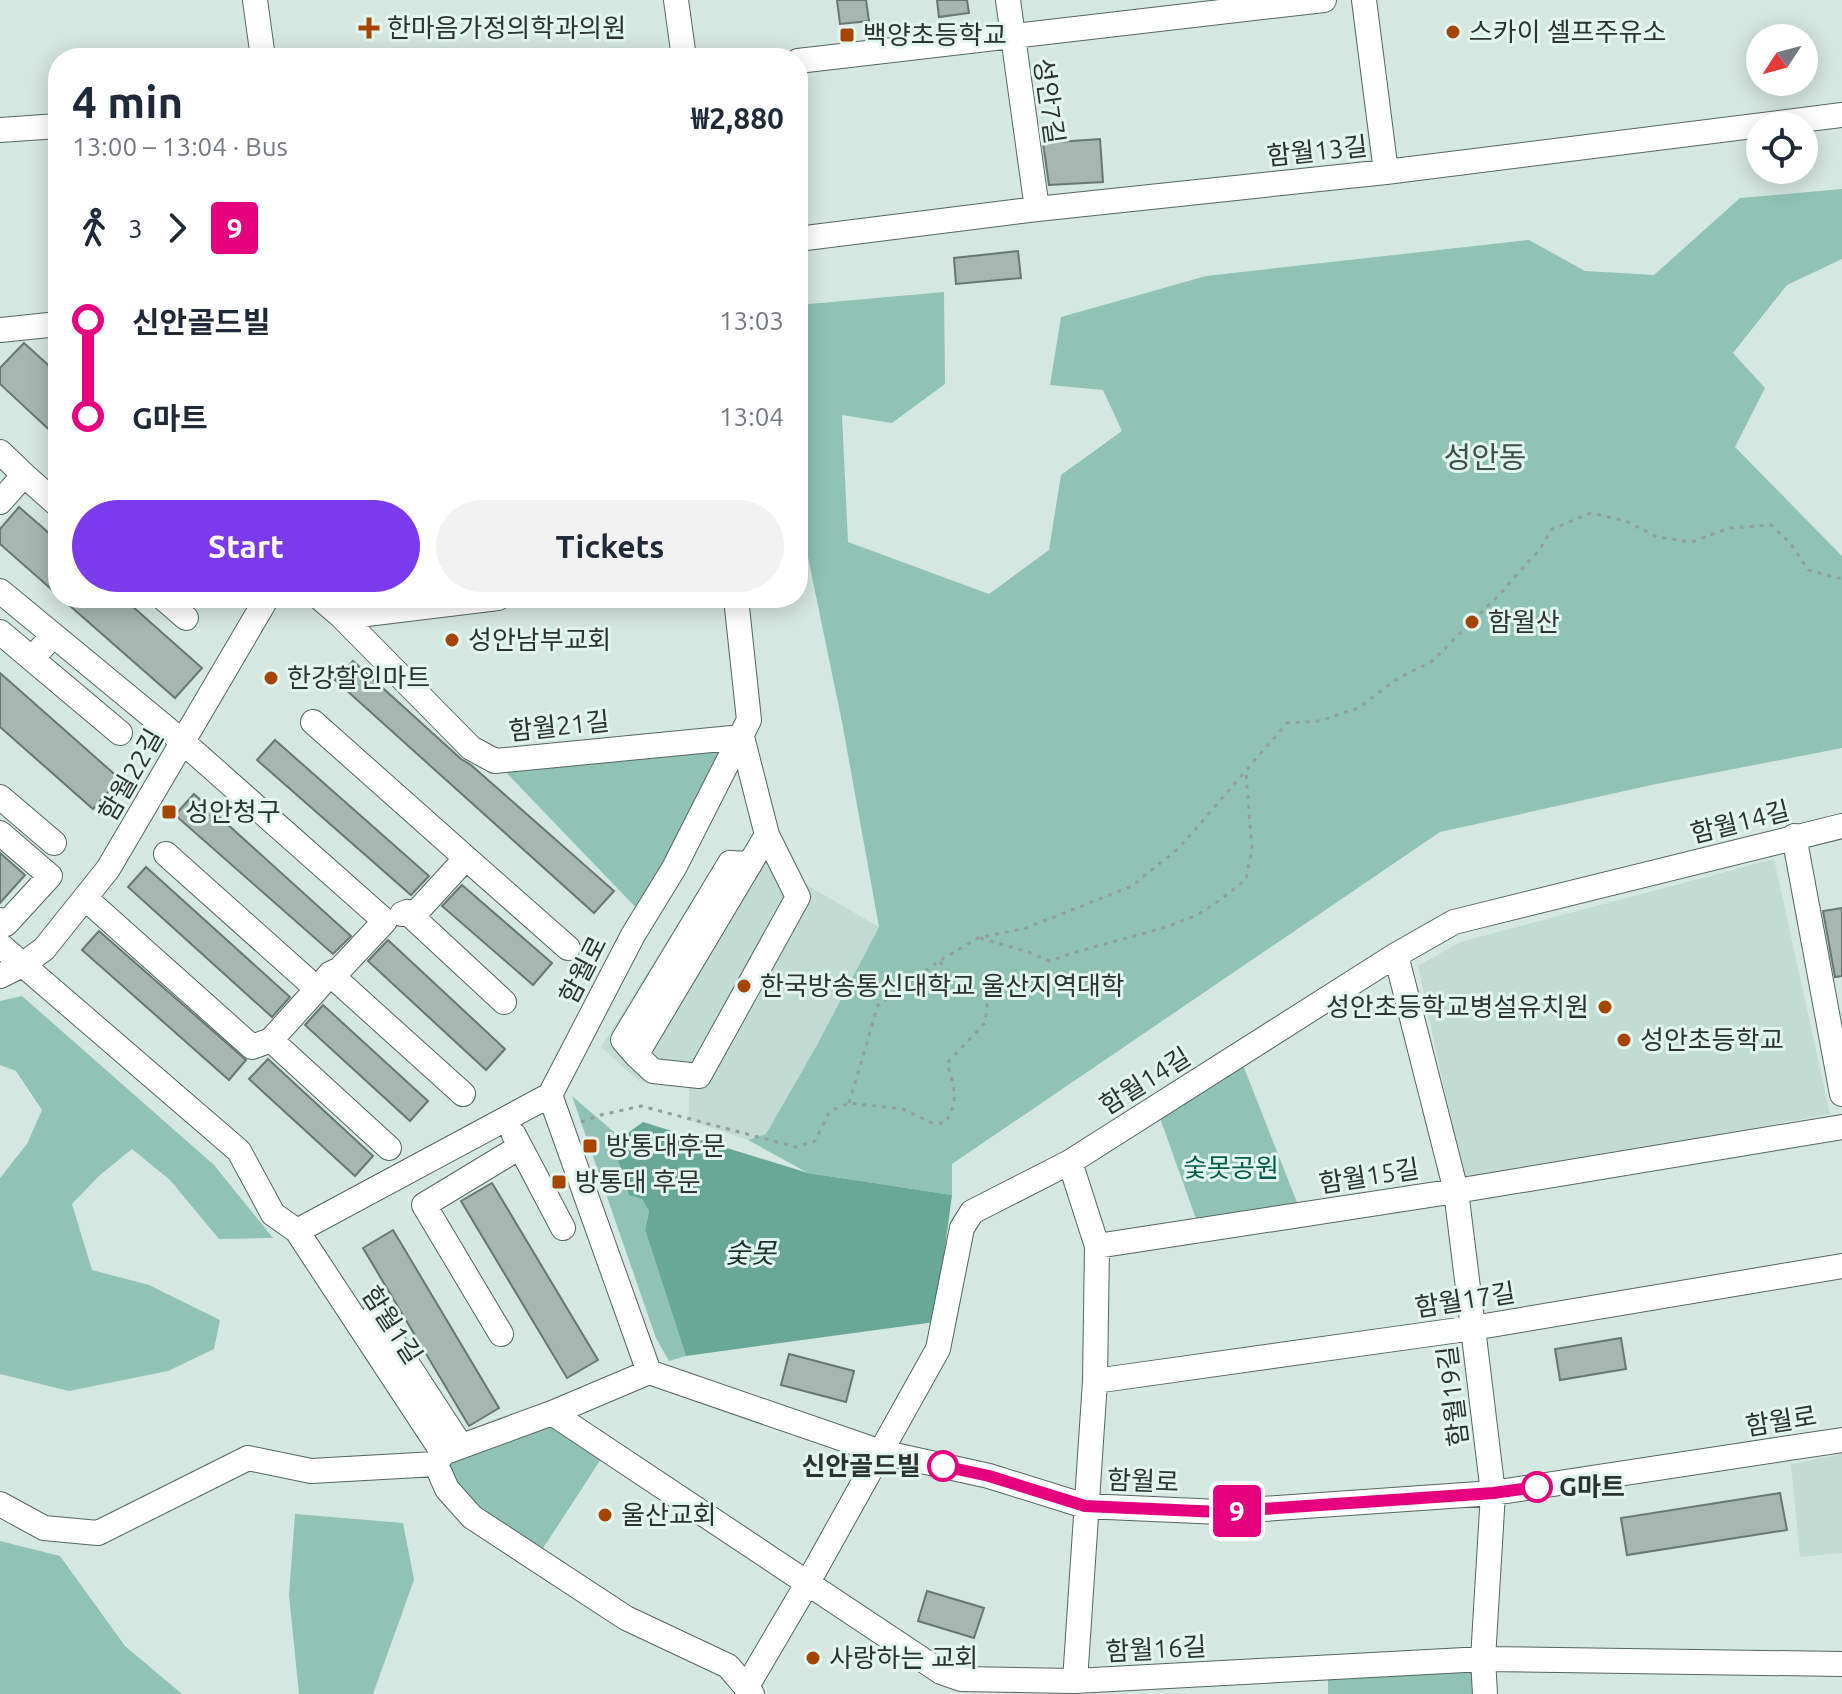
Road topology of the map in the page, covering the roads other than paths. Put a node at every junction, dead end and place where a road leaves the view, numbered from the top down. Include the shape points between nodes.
1 (255, 0) edge
2 (676, 0) edge
3 (1008, 0) edge
4 (1324, 0) edge
5 (1364, 0) edge
6 (1011, 36) junction
7 (262, 48) edge
8 (683, 48) edge
9 (808, 60) edge
10 (1842, 115) edge
11 (48, 127) edge
12 (0, 130) edge
13 (1386, 172) junction
14 (1037, 209) junction
15 (808, 238) edge
16 (48, 327) edge
17 (0, 330) edge
18 (0, 452) edge
19 (24, 475) junction
20 (48, 496) edge
21 (0, 502) edge
22 (0, 591) edge
23 (174, 608) edge
24 (261, 608) edge
25 (332, 608) edge
26 (416, 608) edge
27 (737, 608) edge
28 (342, 617) junction
29 (186, 618) dead end
30 (0, 632) edge
31 (53, 635) junction
32 (32, 659) junction
33 (313, 722) dead end
34 (120, 733) dead end
35 (742, 737) junction
36 (183, 742) junction
37 (0, 797) edge
38 (1842, 826) edge
39 (0, 833) edge
40 (767, 835) junction
41 (1794, 836) junction
42 (54, 843) dead end
43 (166, 854) dead end
44 (466, 858) junction
45 (85, 898) junction
46 (412, 917) junction
47 (0, 920) edge
48 (385, 921) junction
49 (0, 945) edge
50 (568, 948) dead end
51 (1396, 955) junction
52 (11, 970) edge
53 (324, 981) junction
54 (1832, 985) edge
55 (504, 1002) dead end
56 (271, 1040) junction
57 (463, 1094) dead end
58 (1842, 1094) edge
59 (550, 1095) junction
60 (505, 1119) junction
61 (1842, 1127) edge
62 (520, 1147) junction
63 (389, 1148) dead end
64 (1070, 1162) junction
65 (1456, 1191) junction
66 (563, 1228) dead end
67 (297, 1231) junction
68 (1097, 1246) junction
69 (1842, 1266) edge
70 (375, 1314) dead end
71 (1473, 1328) junction
72 (501, 1334) dead end
73 (649, 1372) junction
74 (1095, 1381) junction
75 (552, 1413) junction
76 (1842, 1440) edge
77 (881, 1452) junction
78 (447, 1454) junction
79 (1493, 1493) junction
80 (0, 1504) edge
81 (1085, 1506) junction
82 (807, 1584) junction
83 (1483, 1659) junction
84 (1842, 1664) edge
85 (1075, 1681) junction
86 (750, 1690) edge
87 (1485, 1694) edge

1 - 7 street
2 - 8 street
3 - 6 street, 성안7길
4 - 6 street
5 - 13 street
6 - 9 street
6 - 14 street, 성안7길
10 - 13 street, 함월13길
11 - 12 street
13 - 14 street, 함월13길
14 - 15 street, 함월13길
16 - 17 street
18 - 19 street
19 - 20 street
19 - 21 street
22 - 31 street
23 - 29 street
24 - 36 street, 함월22길
25 - 28 street, 함월21길
26 - 28 street
27 - 35 street, 함월로 via 749,720
28 - 35 street, 함월21길 via 471,748 495,761
30 - 32 street
31 - 32 street
31 - 36 street
32 - 34 street
33 - 44 street
35 - 40 street
35 - 59 street, 함월로
36 - 45 street, 함월22길 via 108,869
36 - 48 street
37 - 42 street
38 - 41 street, 함월14길
39 - 47 street via 50,876 6,924
40 - 40 street via 798,897 699,1076 653,1071 636,1055
41 - 51 street, 함월14길 via 1454,922
41 - 54 street
43 - 53 street
44 - 46 street
44 - 50 street
45 - 52 street, 함월22길 via 44,949
45 - 56 street via 252,1047
46 - 48 street via 407,912
46 - 55 street
48 - 53 street
49 - 52 street, 함월1길
51 - 64 street, 함월14길
51 - 65 street, 함월19길
52 - 67 street, 함월1길 via 239,1151 273,1214
53 - 56 street
53 - 57 street
54 - 58 street
56 - 63 street
59 - 60 street
59 - 73 street
60 - 62 street
60 - 67 street
61 - 65 street, 함월15길
62 - 66 street
62 - 72 street via 424,1205
64 - 68 street
64 - 77 street, 함월14길 via 972,1212 962,1228 938,1349
65 - 68 street, 함월15길
65 - 71 street, 함월19길
67 - 78 street, 함월1길
68 - 74 street
69 - 71 street, 함월17길
70 - 78 street
71 - 74 street, 함월17길
71 - 79 street, 함월19길
73 - 75 street
73 - 77 street, 함월로
74 - 81 street
75 - 78 street
75 - 82 street, 함월16길
76 - 79 street, 함월로
77 - 81 street, 함월로 via 989,1476
77 - 82 street, 함월14길
78 - 80 street via 311,1471 248,1458 98,1533 44,1528
78 - 86 street, 함월1길 via 447,1489 472,1517 626,1618 728,1666
79 - 81 street, 함월로 via 1220,1512
79 - 83 street, 함월19길
81 - 85 street
82 - 85 street, 함월16길 via 941,1672 961,1679
82 - 86 street, 함월14길
83 - 84 street, 함월16길
83 - 85 street, 함월16길
83 - 87 street, 함월19길

